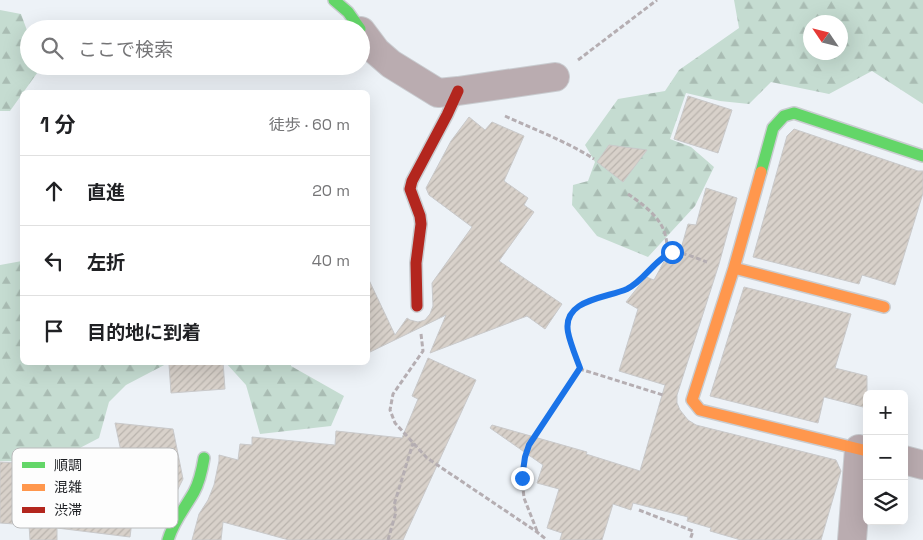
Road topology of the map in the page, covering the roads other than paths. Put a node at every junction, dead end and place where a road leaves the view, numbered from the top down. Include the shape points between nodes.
1 (334, 0) edge
2 (354, 20) edge
3 (370, 43) edge
4 (556, 77) road end
5 (458, 91) junction
6 (923, 156) edge
7 (734, 268) junction
8 (417, 306) road end
9 (884, 308) dead end
10 (863, 450) edge
11 (204, 458) dead end
12 (908, 461) edge
13 (923, 465) edge
14 (178, 516) edge
15 (172, 528) edge
16 (168, 540) edge
17 (852, 540) edge

1 - 2 street
3 - 5 street via 391,64 438,93
4 - 5 street
5 - 8 street via 410,189 421,224 416,263
6 - 7 street via 794,113 784,116 773,128
7 - 9 street
7 - 10 street via 692,400 700,410
10 - 17 street
11 - 14 street via 194,493
12 - 13 street
15 - 16 street

